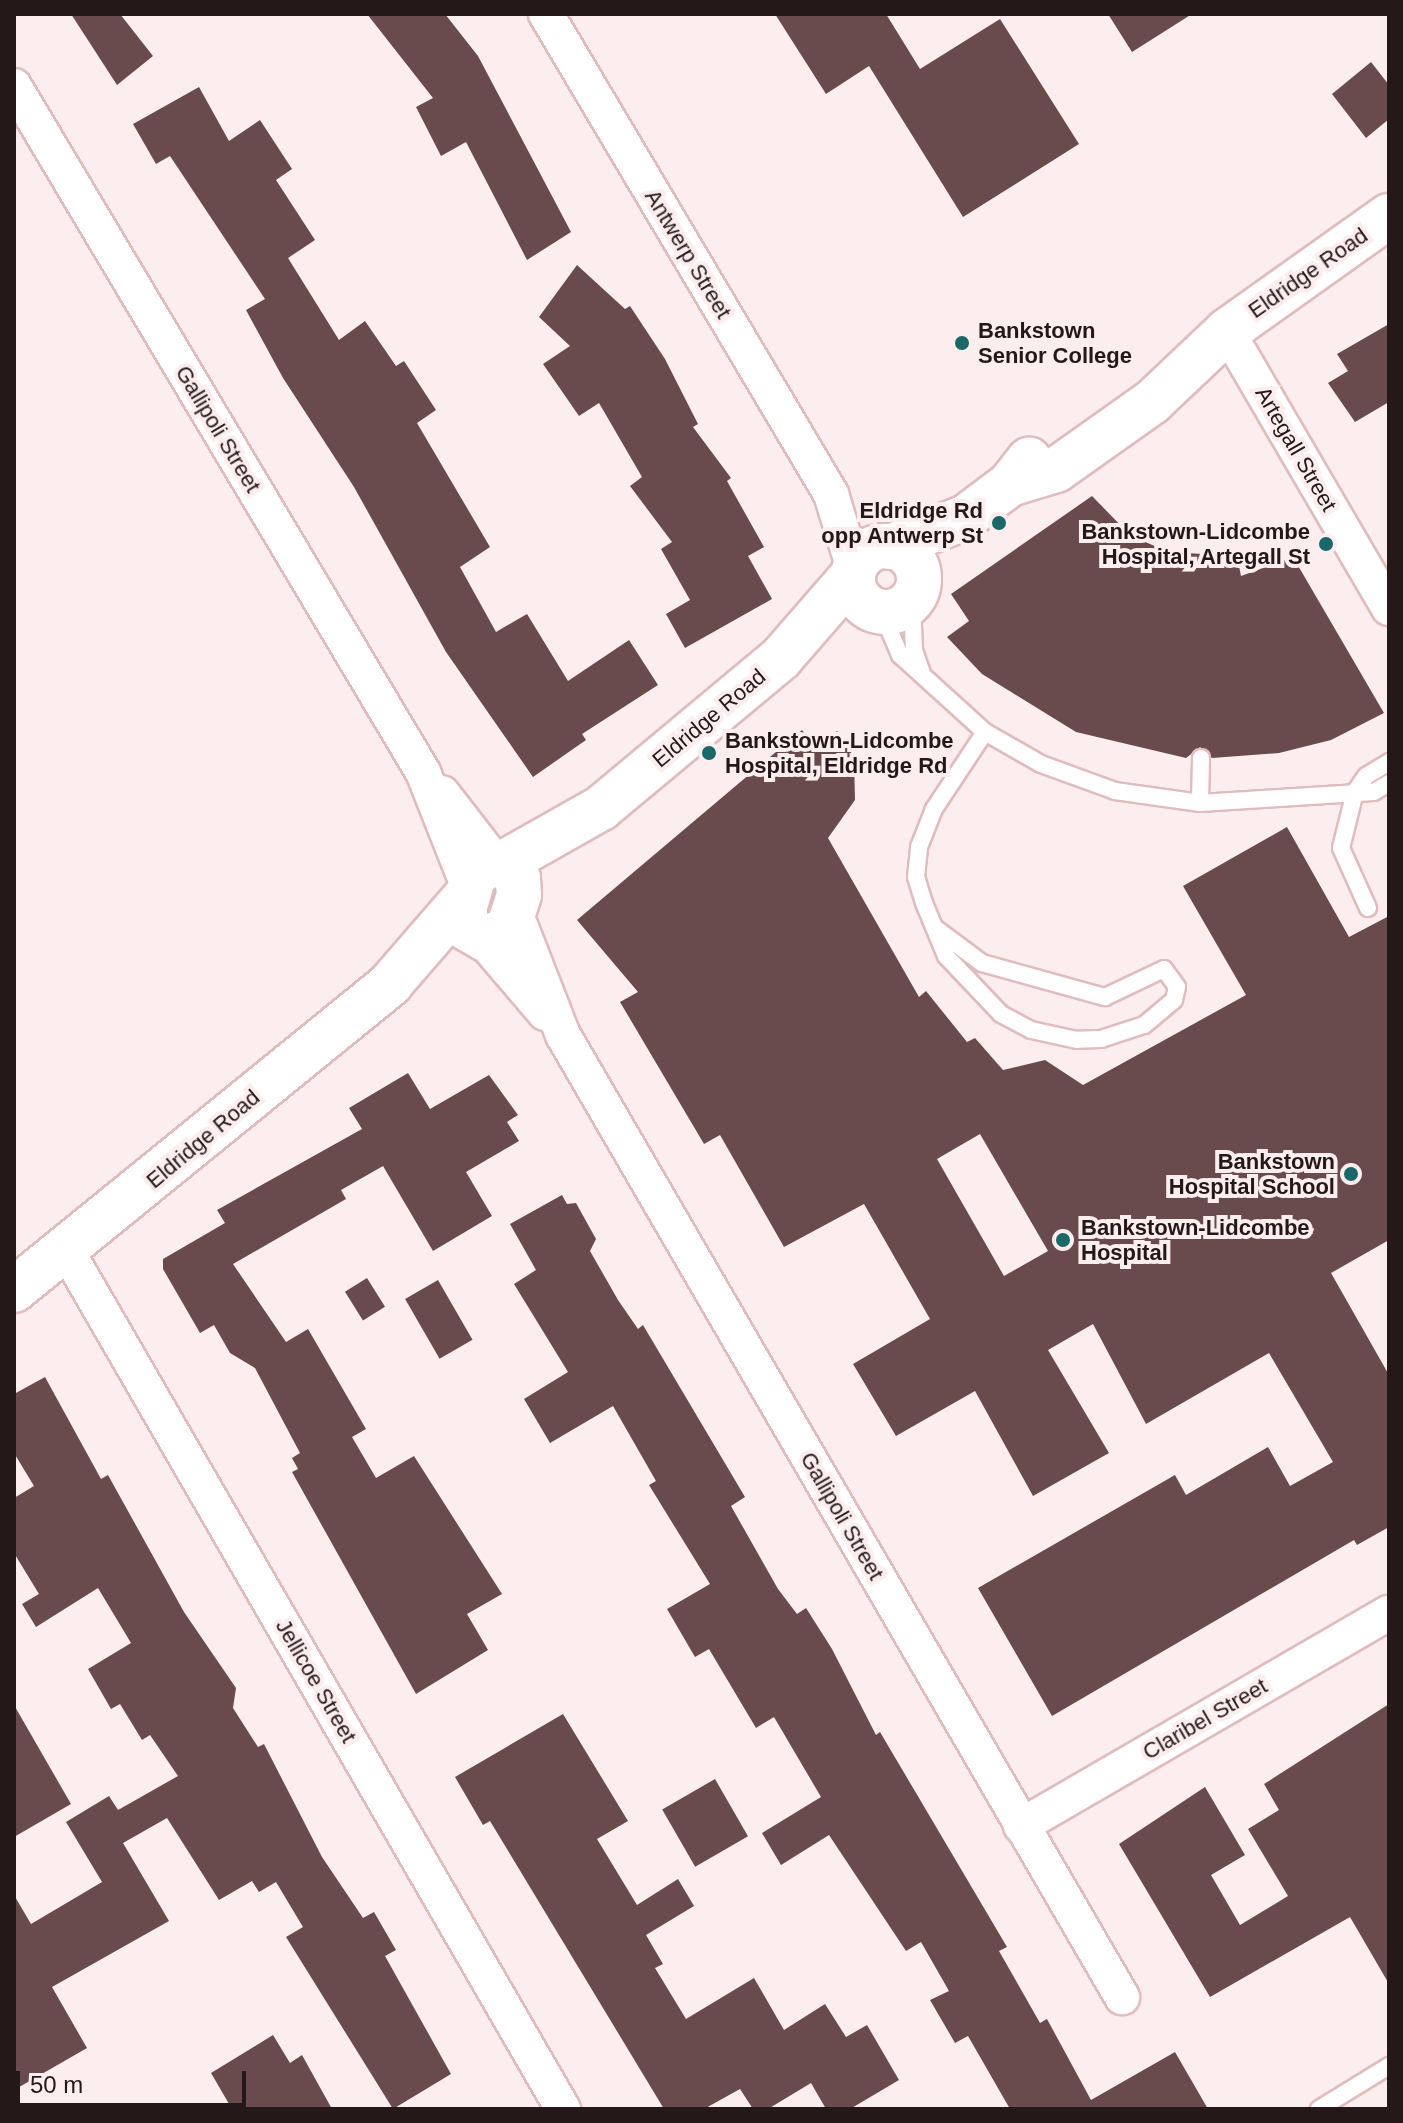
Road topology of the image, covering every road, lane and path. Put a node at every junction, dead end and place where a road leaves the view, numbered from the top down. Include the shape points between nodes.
1 (546, 14) edge
2 (14, 86) edge
3 (1389, 216) edge
4 (1227, 331) junction
5 (884, 580) junction
6 (1389, 608) edge
7 (922, 675) junction
8 (985, 732) junction
9 (1201, 758) dead end
10 (1389, 762) edge
11 (1389, 783) edge
12 (1355, 792) junction
13 (1200, 803) junction
14 (601, 808) junction
15 (484, 877) junction
16 (1368, 908) dead end
17 (516, 909) junction
18 (935, 928) junction
19 (478, 936) junction
20 (390, 984) junction
21 (563, 1035) junction
22 (68, 1253) junction
23 (14, 1290) edge
24 (1389, 1613) edge
25 (1021, 1826) junction
26 (1122, 1997) dead end
27 (1389, 2066) edge
28 (563, 2109) edge
29 (1319, 2109) edge

1 - 5 street, Antwerp Street
2 - 15 street, Gallipoli Street
3 - 4 street, Eldridge Road
4 - 5 street, Eldridge Road via 1152,402 1056,470 1010,484
4 - 6 street, Artegall Street
5 - 7 lane
5 - 7 lane via 892,645
5 - 14 street, Eldridge Road
7 - 8 lane
8 - 13 lane via 1041,764 1115,791
8 - 18 lane via 934,809 919,847 916,877
9 - 13 lane
10 - 12 lane
11 - 12 lane via 1374,792
12 - 13 lane
12 - 16 lane via 1341,848
14 - 15 street, Eldridge Road
14 - 17 street, Eldridge Road
15 - 17 street via 518,878
15 - 19 street via 464,920
15 - 20 street, Eldridge Road
17 - 19 street, Eldridge Road via 503,934
17 - 21 street, Gallipoli Street
18 - 18 lane via 982,963 1105,997 1164,969 1177,987 1174,1000 1144,1025 1101,1039 1031,1030 1001,1014 967,982
19 - 20 street, Eldridge Road
19 - 21 street, Gallipoli Street
20 - 22 street, Eldridge Road
21 - 25 street, Gallipoli Street
22 - 23 street, Eldridge Road
22 - 28 street, Jellicoe Street
24 - 25 street, Claribel Street
25 - 26 street, Gallipoli Street
27 - 29 lane

